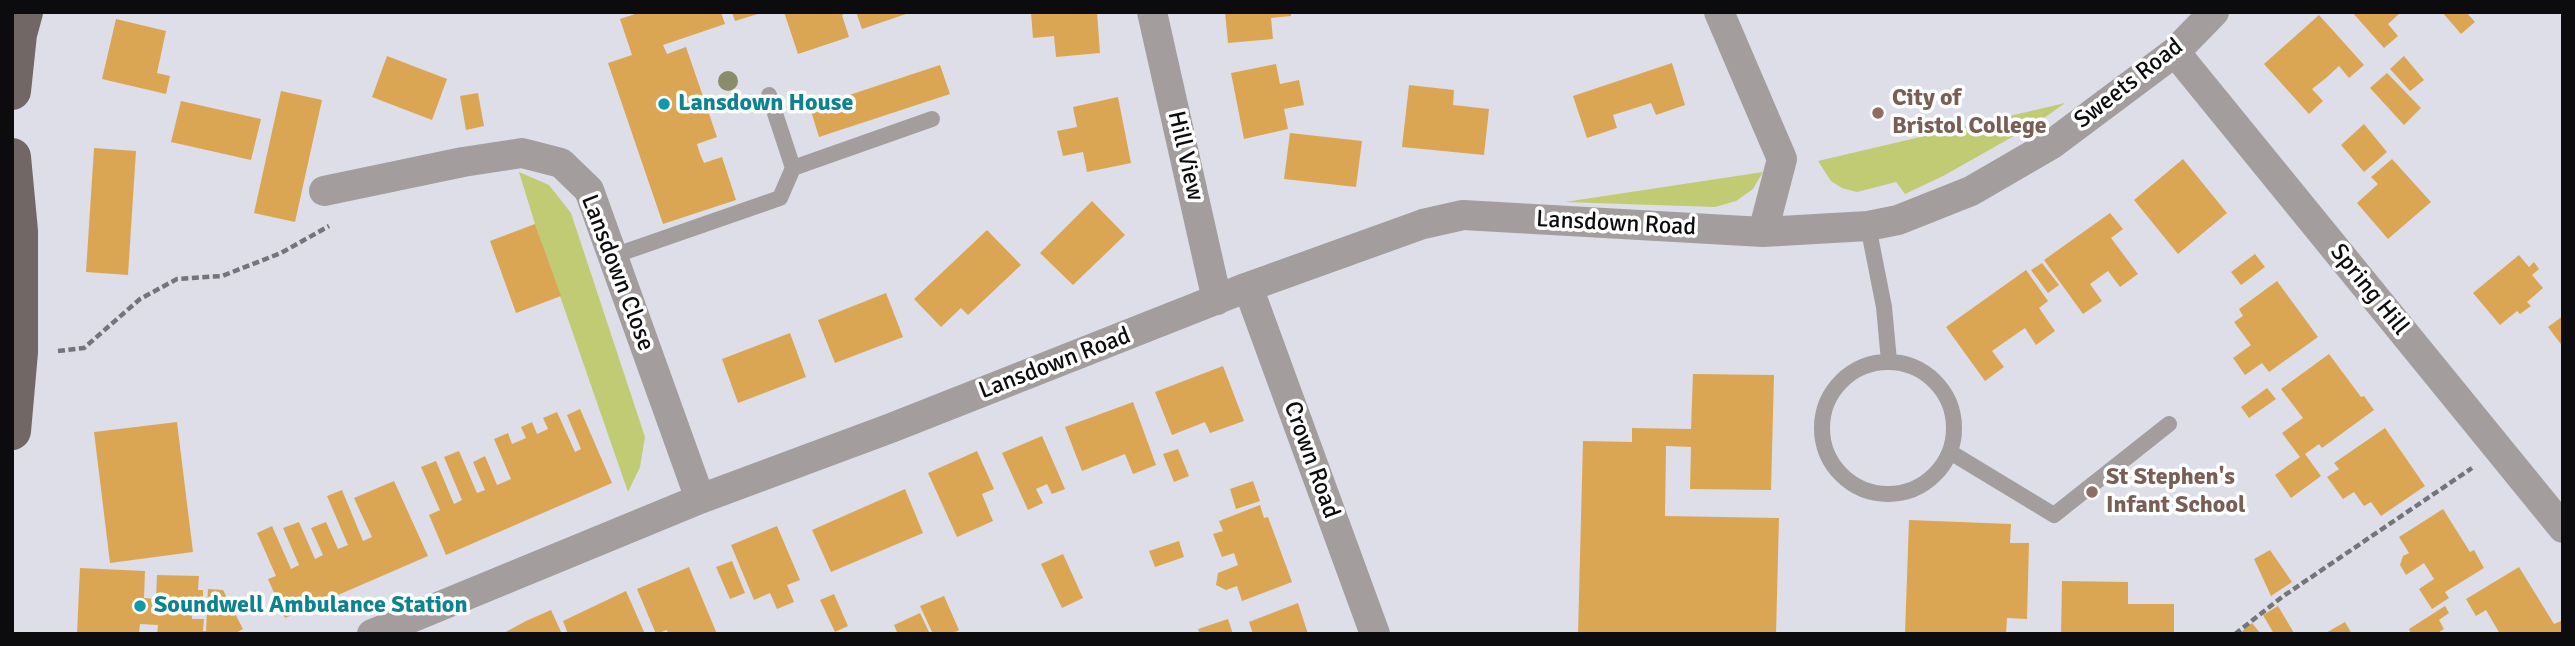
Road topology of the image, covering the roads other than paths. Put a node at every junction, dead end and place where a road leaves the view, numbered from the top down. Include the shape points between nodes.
1 (24, 12) edge
2 (1152, 12) edge
3 (1719, 12) edge
4 (2214, 12) edge
5 (2175, 52) junction
6 (12, 91) edge
7 (769, 95) dead end
8 (932, 119) dead end
9 (12, 157) edge
10 (793, 168) junction
11 (324, 191) dead end
12 (1868, 226) junction
13 (1763, 232) junction
14 (613, 256) junction
15 (1248, 287) junction
16 (1217, 300) junction
17 (1889, 362) junction
18 (2169, 425) dead end
19 (12, 431) edge
20 (1950, 453) junction
21 (700, 499) junction
22 (2563, 528) edge
23 (372, 634) edge
24 (1375, 634) edge

1 - 6 main road
2 - 16 street, Hill View
3 - 13 street via 1782,159
4 - 5 street, Sweets Road
5 - 12 street, Sweets Road via 2052,144 1983,184 1898,220
5 - 22 street, Spring Hill
7 - 10 lane
8 - 10 lane
9 - 19 main road via 19,231 19,352
10 - 14 lane via 780,198
11 - 14 street, Lansdown Close via 522,153 561,163 589,190
12 - 13 street, Sweets Road
12 - 17 lane
13 - 15 street, Lansdown Road via 1463,215 1423,224
14 - 21 street, Lansdown Close
15 - 16 street, Lansdown Road
15 - 24 street, Crown Road
16 - 21 street, Lansdown Road
17 - 20 lane via 1915,367 1936,381 1950,402 1955,427
17 - 20 lane via 1861,367 1838,384 1824,409 1822,438 1832,465 1853,485 1881,494 1909,491 1934,477
18 - 20 lane via 2054,515
21 - 23 street, Lansdown Road

